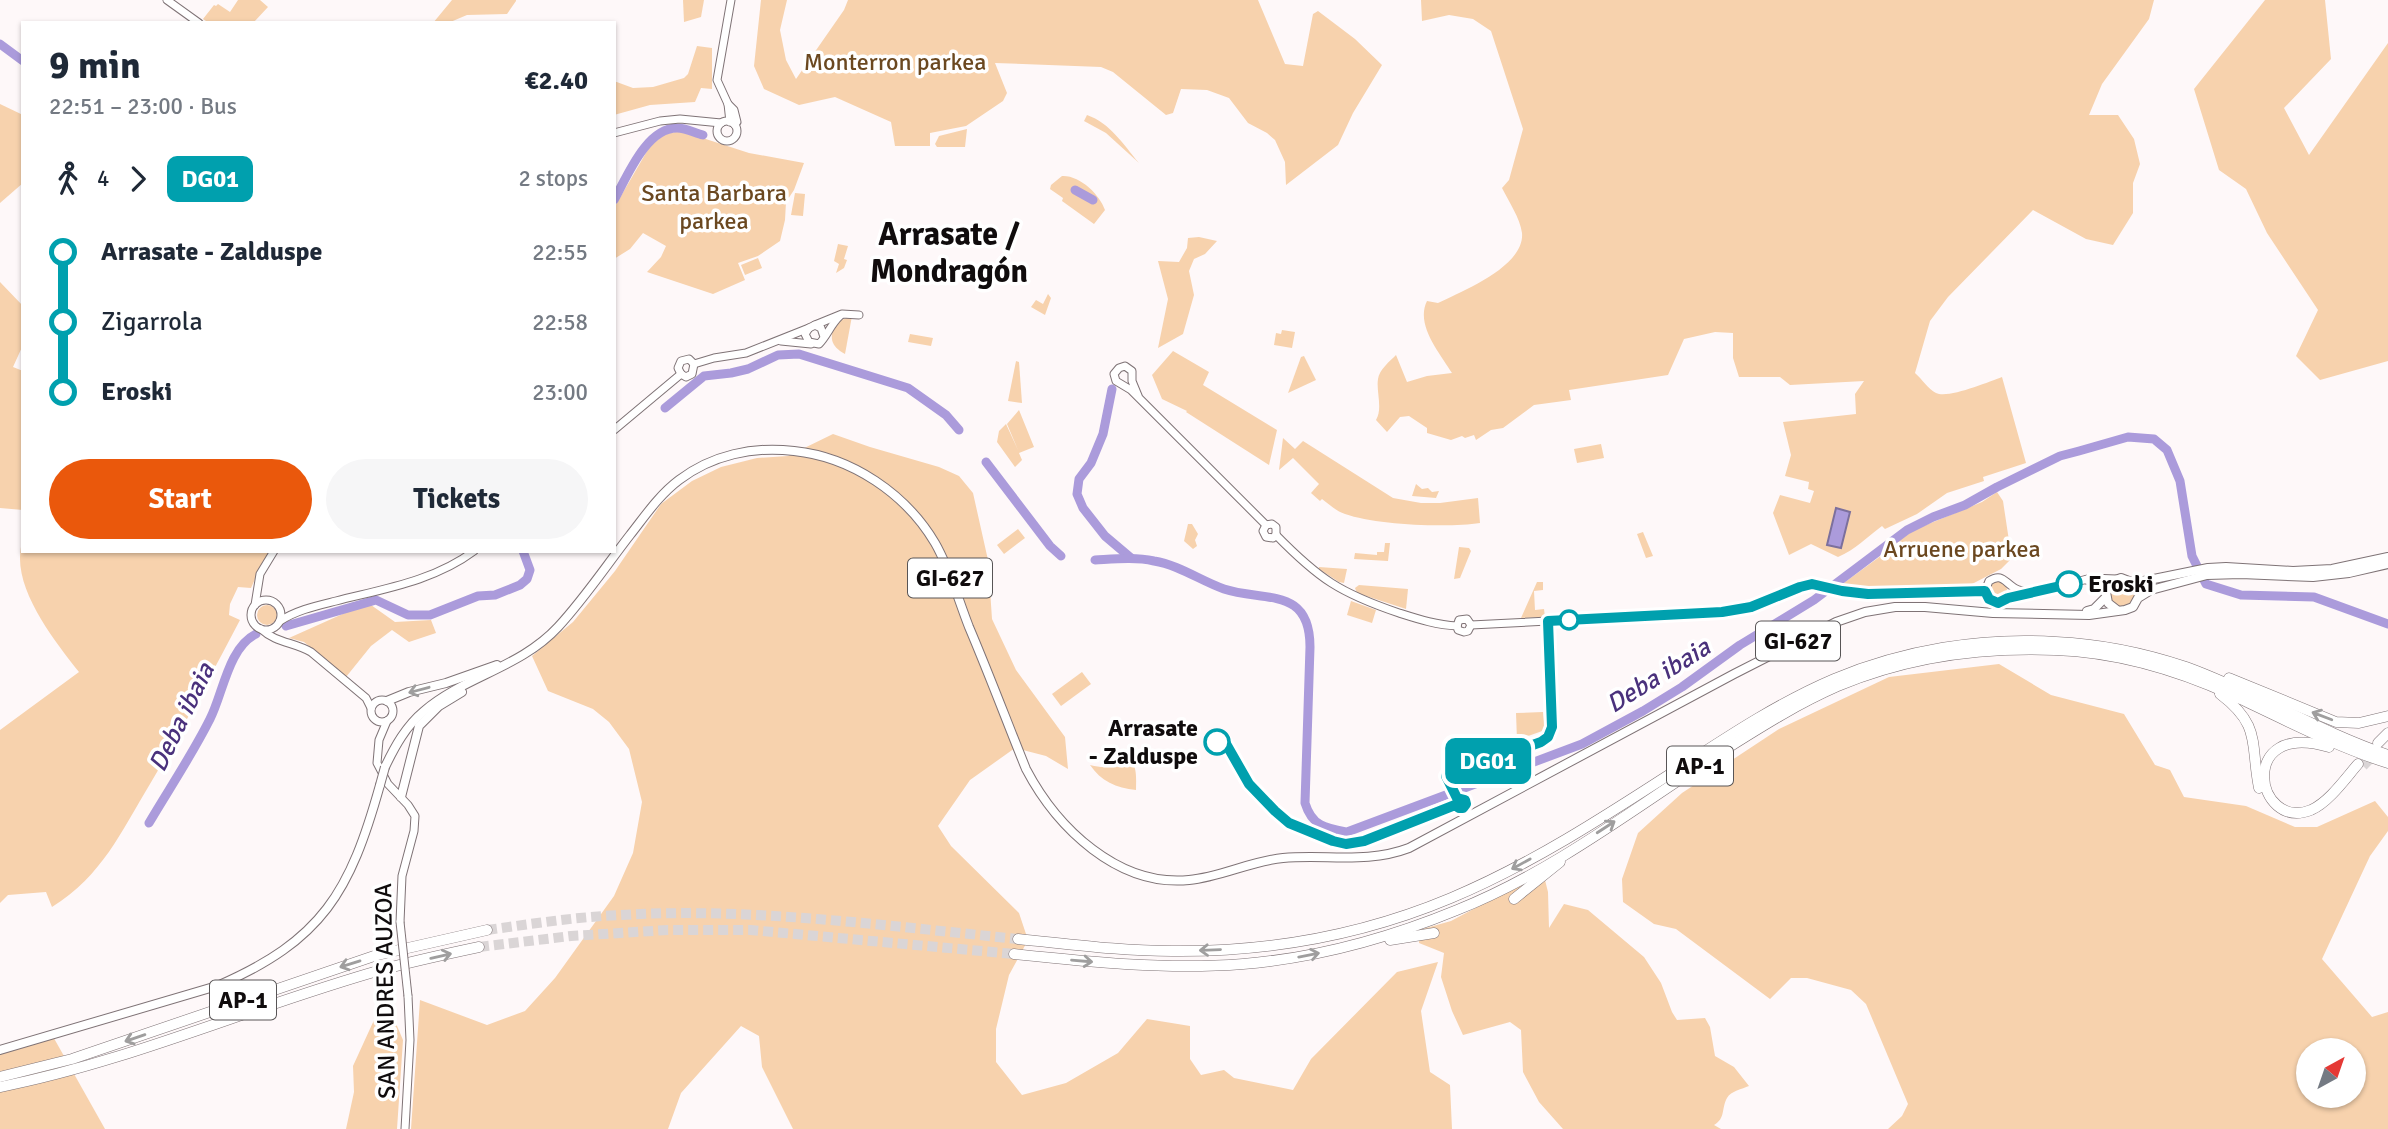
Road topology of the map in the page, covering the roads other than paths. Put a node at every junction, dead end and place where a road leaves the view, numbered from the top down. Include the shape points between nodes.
1 (167, 0) edge
2 (732, 0) edge
3 (196, 21) edge
4 (698, 122) junction
5 (721, 123) junction
6 (732, 123) junction
7 (616, 132) edge
8 (716, 132) junction
9 (859, 315) dead end
10 (840, 316) junction
11 (812, 327) junction
12 (824, 337) junction
13 (780, 341) junction
14 (811, 344) junction
15 (694, 364) junction
16 (681, 374) junction
17 (1128, 383) dead end
18 (616, 428) edge
19 (273, 553) edge
20 (471, 553) edge
21 (616, 553) edge
22 (616, 553) edge
23 (2388, 557) edge
24 (2388, 564) edge
25 (2218, 571) junction
26 (2190, 575) junction
27 (2116, 579) junction
28 (2085, 580) junction
29 (2134, 583) junction
30 (258, 584) junction
31 (2010, 585) junction
32 (1985, 591) junction
33 (2030, 593) junction
34 (2106, 594) junction
35 (2008, 598) junction
36 (2138, 598) junction
37 (270, 601) junction
38 (255, 605) junction
39 (278, 606) junction
40 (305, 609) junction
41 (2117, 610) junction
42 (2077, 613) junction
43 (278, 624) junction
44 (261, 629) junction
45 (285, 642) junction
46 (2120, 649) junction
47 (529, 652) junction
48 (498, 670) junction
49 (347, 682) junction
50 (2211, 687) junction
51 (383, 701) junction
52 (371, 708) junction
53 (2388, 716) edge
54 (374, 719) junction
55 (387, 721) junction
56 (2388, 733) edge
57 (379, 740) junction
58 (2385, 752) edge
59 (401, 797) junction
60 (1579, 845) junction
61 (1514, 899) dead end
62 (487, 930) tunnel mouth
63 (1434, 933) dead end
64 (1018, 939) tunnel mouth
65 (1366, 942) junction
66 (479, 947) tunnel mouth
67 (1014, 954) tunnel mouth
68 (0, 1050) edge
69 (0, 1077) edge
70 (0, 1087) edge
71 (405, 1129) edge

1 - 3 street
2 - 6 street via 717,79 737,117
4 - 5 street
4 - 7 street via 660,121
4 - 8 street
5 - 6 street
5 - 8 street
6 - 8 street via 737,134 730,141 722,141
9 - 10 street
10 - 11 street
10 - 12 street
11 - 12 street via 821,328
11 - 13 street
11 - 14 street via 805,336
12 - 14 street via 819,344
13 - 14 street
13 - 15 street
15 - 16 street via 692,374
15 - 16 street via 681,360
16 - 18 street
17 - 32 street via 1266,525 1266,537 1276,535 1312,571 1346,593 1420,620 1457,626 1464,632 1471,625 1722,612 1751,607 1806,585 1868,594
19 - 30 street
20 - 40 street via 431,576
21 - 47 main road, GI-627 via 558,627
22 - 42 main road, GI-627 via 677,481 732,454 800,451 838,461 872,478 891,492 936,545 1035,787 1069,830 1102,855 1146,876 1177,880 1280,858 1365,858 1409,848 1734,674 1865,611 1895,607
23 - 25 main road, GI-627 via 2312,571
24 - 25 main road, GI-627 via 2313,578
25 - 26 main road, GI-627
26 - 29 main road, GI-627
26 - 36 main road, GI-627
27 - 28 street
27 - 29 main road, GI-627
27 - 34 main road, GI-627
28 - 33 street
28 - 34 street via 2096,583
29 - 36 main road
30 - 37 street
30 - 38 street
31 - 32 street via 2003,578 1993,578
31 - 33 street
31 - 35 street
32 - 35 street via 1998,603
33 - 35 street
34 - 41 main road
34 - 42 main road, GI-627 via 2094,609
36 - 41 main road, GI-627 via 2129,609
37 - 38 street
37 - 39 street
38 - 44 street via 253,620
39 - 40 street
39 - 43 street
40 - 43 street
41 - 42 main road, GI-627
43 - 44 street
43 - 45 street via 276,634
44 - 45 street
45 - 49 street via 312,652
53 -> 46 highway via 2359,723 2336,722 2194,665
46 - 58 highway, AP-1 via 2186,667 2329,732
46 -> 64 highway, AP-1 via 2056,642 1980,643 1920,652 1834,679 1782,705 1503,874 1449,898 1346,932 1297,943 1224,950 1171,951
47 - 48 main road, GI-627
47 -> 51 main road
48 - 59 main road via 439,706 419,726
48 - 68 main road, GI-627, bridge via 447,695 402,735 385,767 348,877 319,918 283,952 217,986
49 - 51 street
49 - 52 street
50 - 58 highway, AP-1 via 2325,740
50 - 58 highway via 2244,716 2253,735 2259,788 2268,805 2283,815 2304,817 2319,811 2360,765 2323,802 2308,811 2291,811 2276,804 2263,779 2266,763 2279,748 2301,742 2318,743 2356,757
60 -> 50 highway, AP-1 via 1788,711 1839,686 1908,663 1982,650 2058,650 2117,657
51 - 52 street
51 - 55 street, SAN ANDRES AUZOA via 393,711
52 - 54 street, SAN ANDRES AUZOA
54 - 55 street
54 - 57 street, SAN ANDRES AUZOA
55 - 57 street, SAN ANDRES AUZOA
56 - 58 highway
57 - 59 street, SAN ANDRES AUZOA via 380,771
59 - 71 street, SAN ANDRES AUZOA, bridge via 415,820 402,876 400,922 410,1040
60 - 61 highway
60 - 65 highway, AP-1 via 1512,885 1458,910
62 -> 69 highway, AP-1 via 377,955 72,1059
63 - 65 highway
67 -> 65 highway, AP-1 via 1136,965 1242,964
70 -> 66 highway, AP-1 via 128,1054 379,971

